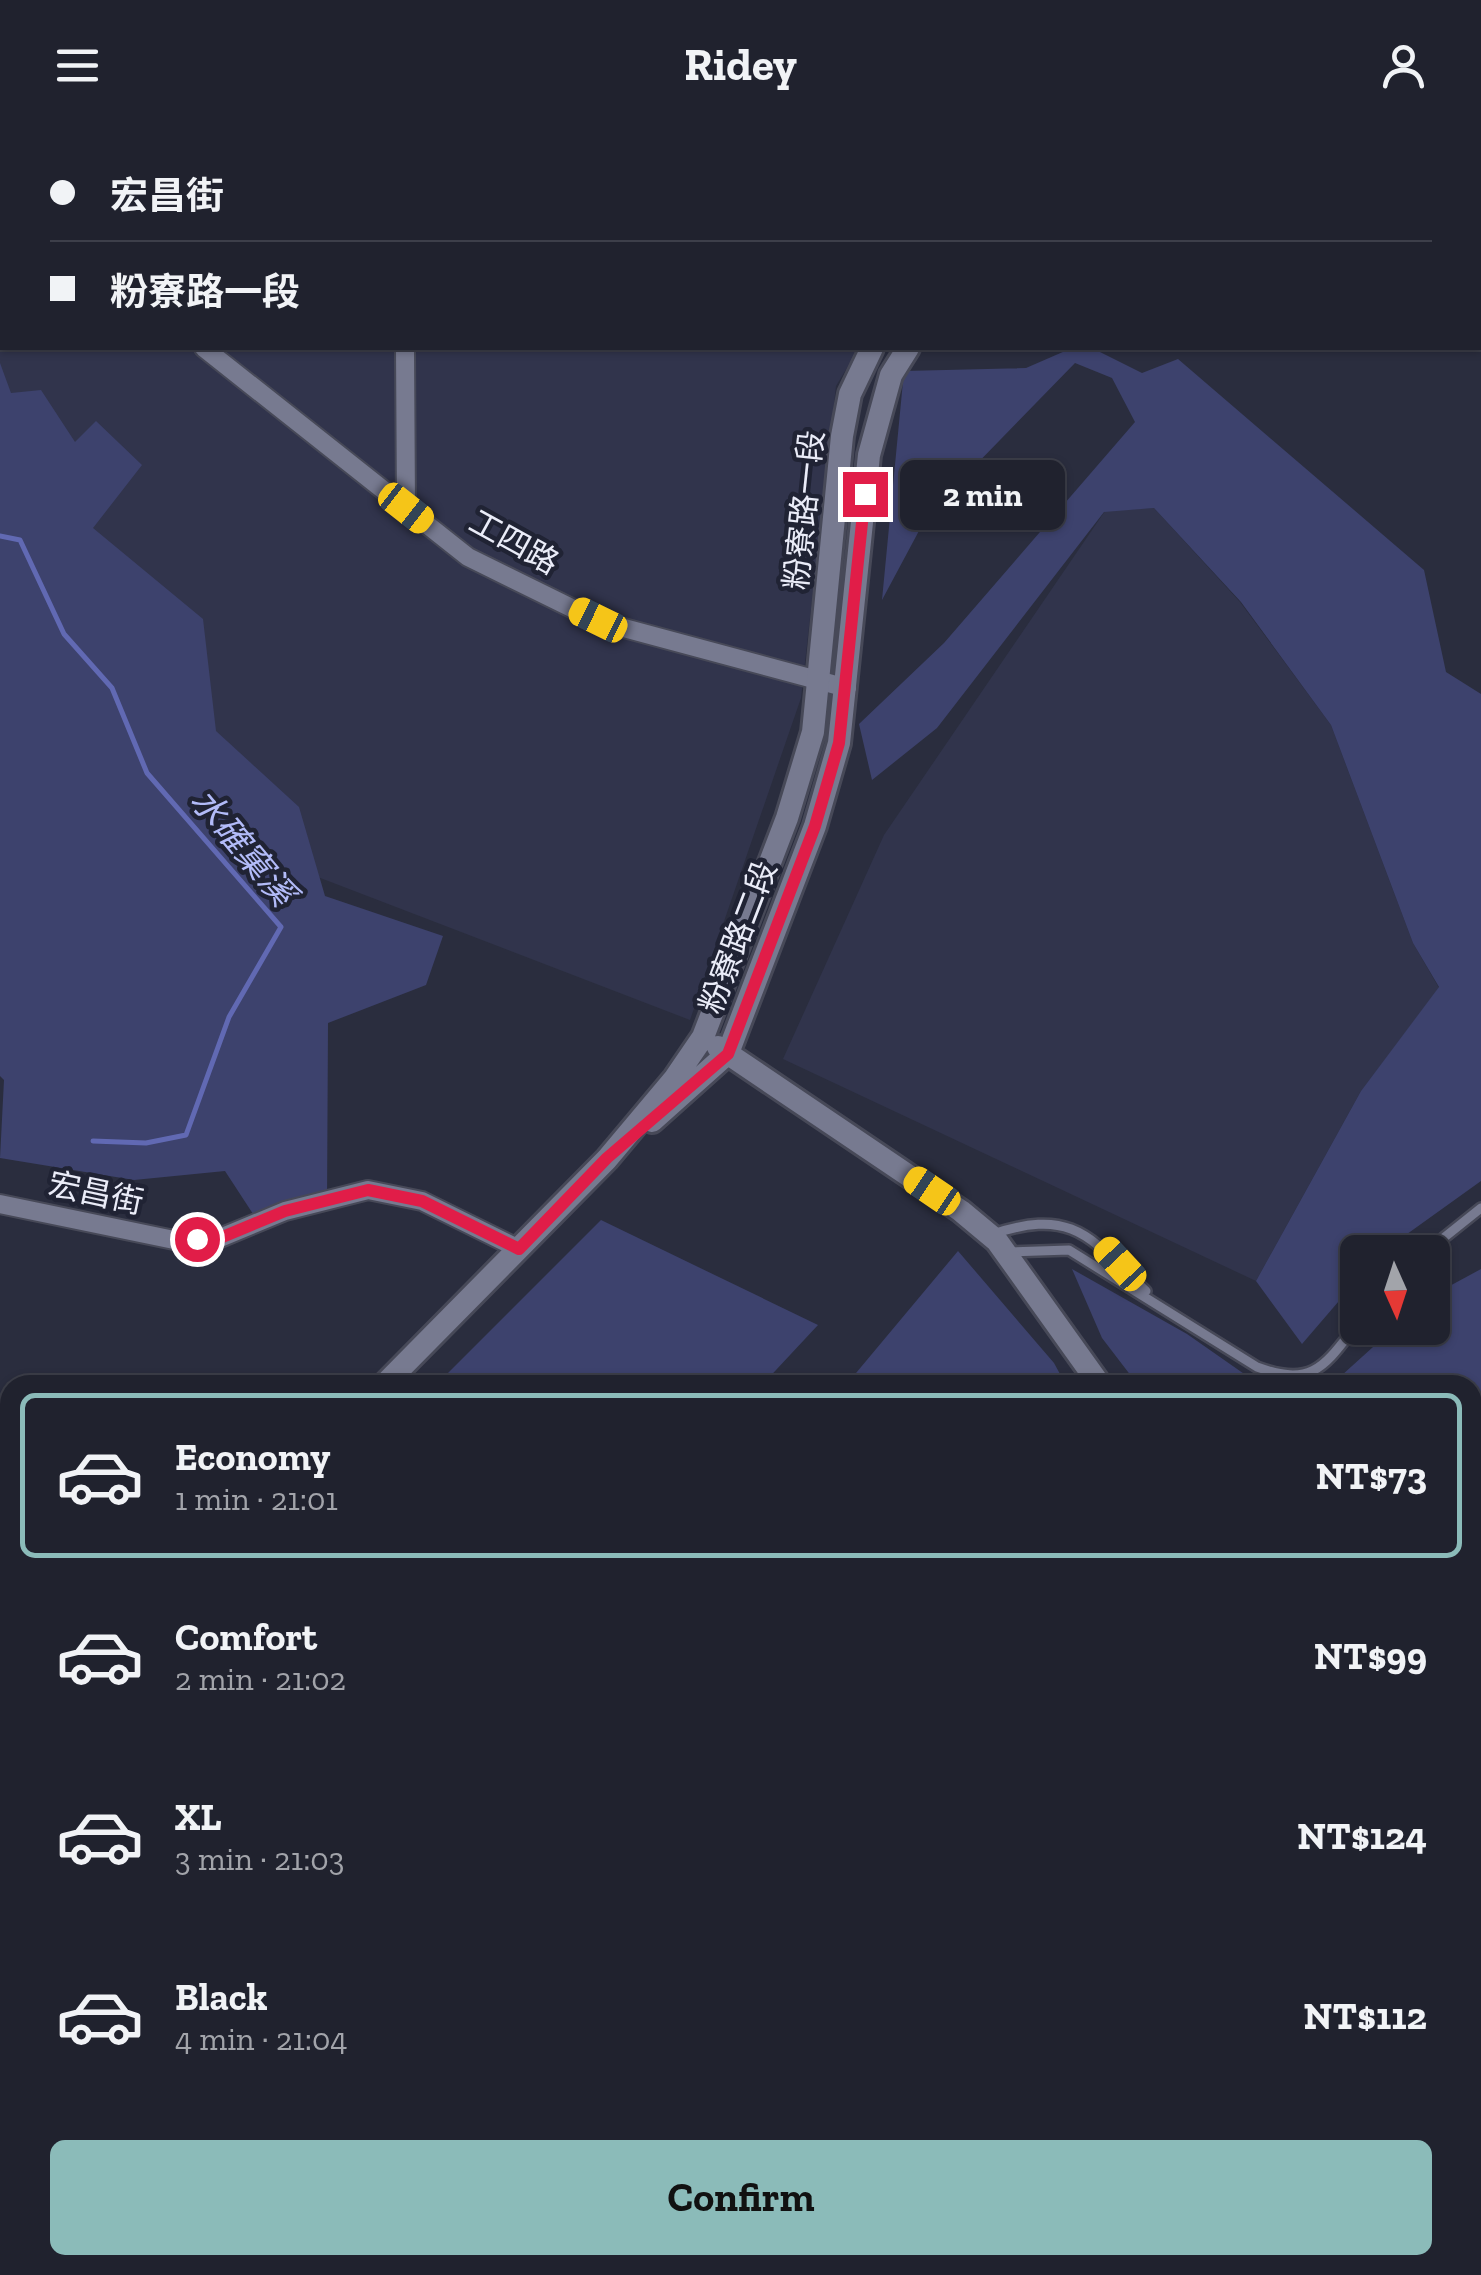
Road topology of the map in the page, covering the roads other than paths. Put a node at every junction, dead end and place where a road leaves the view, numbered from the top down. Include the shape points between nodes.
1 (207, 350) edge
2 (405, 350) edge
3 (871, 350) edge
4 (907, 350) edge
5 (406, 508) junction
6 (820, 684) junction
7 (847, 688) junction
8 (703, 1037) junction
9 (728, 1054) junction
10 (607, 1158) junction
11 (0, 1204) edge
12 (1481, 1208) edge
13 (1447, 1235) edge
14 (998, 1244) junction
15 (519, 1249) junction
16 (1162, 1306) junction
17 (1340, 1345) edge
18 (394, 1375) edge
19 (1093, 1375) edge
20 (1294, 1375) edge
21 (1302, 1375) edge

1 - 5 street, 工四路
2 - 5 street
3 - 6 main road, 粉寮路一段 via 850,394 842,436
4 - 7 main road, 粉寮路一段 via 891,375 869,455
5 - 6 street, 工四路 via 468,556 598,620
6 - 7 street, 工四路
6 - 8 main road, 粉寮路二段 via 787,818
7 - 9 main road, 粉寮路二段 via 815,826
8 - 9 main road
8 - 10 main road, 粉寮路二段
9 - 10 main road, 粉寮路二段
9 - 14 main road via 961,1210
10 - 15 main road, 粉寮路二段
11 - 15 street, 宏昌街 via 174,1240 220,1238 285,1211 368,1190 422,1201
12 - 13 lane
14 - 16 lane via 1069,1250
14 - 16 lane via 1040,1224 1076,1227
14 - 19 main road
15 - 18 main road, 粉寮路二段
16 - 20 lane via 1257,1367
17 - 21 lane via 1319,1370

